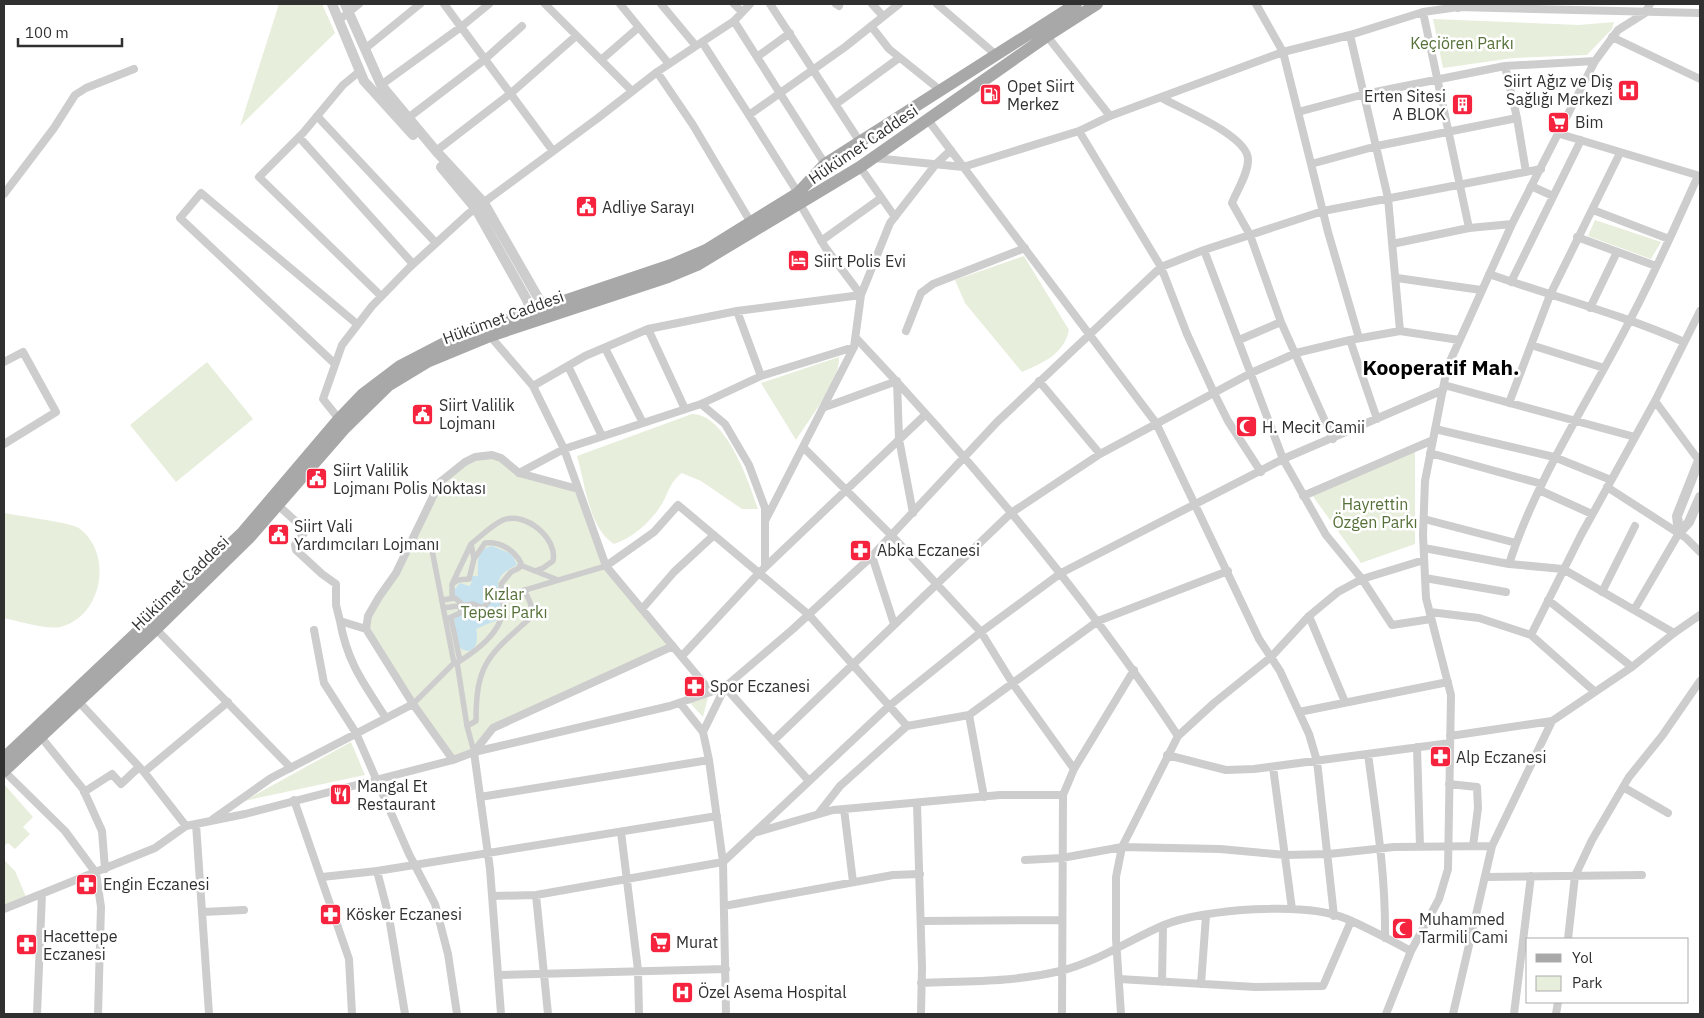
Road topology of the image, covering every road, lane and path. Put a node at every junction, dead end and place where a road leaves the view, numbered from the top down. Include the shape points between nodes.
1 (332, 4) edge
2 (358, 4) edge
3 (420, 4) edge
4 (444, 4) edge
5 (490, 4) edge
6 (545, 4) edge
7 (620, 4) edge
8 (661, 4) edge
9 (734, 4) edge
10 (750, 4) edge
11 (770, 4) edge
12 (872, 4) edge
13 (899, 4) edge
14 (937, 4) edge
15 (1076, 4) edge
16 (1097, 4) edge
17 (1256, 4) edge
18 (1650, 4) edge
19 (1457, 5) edge
20 (1493, 6) edge
21 (346, 8) edge
22 (742, 12) junction
23 (1422, 12) junction
24 (1646, 13) junction
25 (1700, 13) edge
26 (883, 16) junction
27 (339, 20) junction
28 (734, 21) junction
29 (522, 26) dead end
30 (871, 26) junction
31 (461, 27) junction
32 (639, 27) junction
33 (790, 33) junction
34 (1350, 35) junction
35 (576, 36) junction
36 (1047, 36) junction
37 (1612, 37) junction
38 (699, 44) junction
39 (366, 48) junction
40 (1283, 52) junction
41 (995, 54) junction
42 (758, 57) junction
43 (899, 58) junction
44 (484, 60) junction
45 (600, 60) junction
46 (1595, 61) junction
47 (669, 64) junction
48 (1506, 66) junction
49 (134, 69) dead end
50 (814, 69) junction
51 (360, 71) junction
52 (657, 72) junction
53 (1437, 79) junction
54 (1700, 79) edge
55 (381, 84) junction
56 (940, 90) junction
57 (632, 91) junction
58 (780, 93) junction
59 (510, 94) junction
60 (1365, 94) junction
61 (1162, 98) junction
62 (836, 104) junction
63 (1298, 112) junction
64 (749, 115) junction
65 (317, 116) junction
66 (1110, 116) junction
67 (408, 118) junction
68 (1518, 118) junction
69 (928, 120) junction
70 (1079, 131) junction
71 (1450, 131) junction
72 (1560, 134) junction
73 (298, 137) junction
74 (1581, 140) junction
75 (860, 142) junction
76 (1377, 146) junction
77 (951, 150) junction
78 (436, 151) junction
79 (553, 151) junction
80 (1620, 153) junction
81 (872, 158) junction
82 (824, 164) junction
83 (936, 164) junction
84 (1311, 164) junction
85 (860, 167) junction
86 (964, 167) junction
87 (1541, 169) junction
88 (1526, 172) junction
89 (1699, 176) edge
90 (1460, 184) junction
91 (1531, 186) junction
92 (4, 194) edge
93 (1553, 196) junction
94 (799, 198) junction
95 (882, 198) junction
96 (1388, 198) junction
97 (480, 206) junction
98 (1593, 210) junction
99 (1323, 211) junction
100 (894, 217) junction
101 (750, 221) junction
102 (1512, 224) junction
103 (1469, 228) junction
104 (1250, 235) junction
105 (1577, 237) junction
106 (1669, 238) junction
107 (821, 240) junction
108 (436, 243) junction
109 (1392, 244) junction
110 (1025, 248) junction
111 (1204, 250) junction
112 (1617, 252) junction
113 (413, 264) junction
114 (1656, 266) junction
115 (1161, 267) junction
116 (1489, 274) junction
117 (1397, 278) junction
118 (1511, 282) junction
119 (1481, 290) junction
120 (861, 295) junction
121 (1550, 295) junction
122 (381, 296) junction
123 (554, 306) junction
124 (1590, 308) junction
125 (737, 311) junction
126 (1700, 312) edge
127 (525, 314) junction
128 (1631, 319) junction
129 (1281, 322) junction
130 (357, 324) junction
131 (648, 329) junction
132 (906, 331) dead end
133 (1400, 332) junction
134 (1089, 333) junction
135 (490, 336) junction
136 (857, 338) junction
137 (1359, 338) junction
138 (1238, 340) junction
139 (1350, 340) junction
140 (1459, 340) junction
141 (1684, 342) junction
142 (1531, 345) junction
143 (854, 347) junction
144 (605, 348) junction
145 (1296, 353) junction
146 (4, 362) edge
147 (335, 364) junction
148 (568, 366) junction
149 (1604, 368) junction
150 (1251, 373) junction
151 (761, 376) junction
152 (897, 381) junction
153 (1039, 381) junction
154 (533, 386) junction
155 (1443, 387) junction
156 (1214, 393) junction
157 (1655, 401) junction
158 (1509, 403) junction
159 (701, 404) junction
160 (825, 407) junction
161 (685, 409) junction
162 (925, 415) junction
163 (339, 419) junction
164 (1377, 419) junction
165 (1575, 421) junction
166 (644, 423) junction
167 (1156, 423) junction
168 (1435, 429) junction
169 (602, 436) junction
170 (1635, 437) junction
171 (899, 439) junction
172 (1333, 439) junction
173 (1433, 440) junction
174 (4, 443) edge
175 (804, 448) junction
176 (564, 449) junction
177 (1430, 453) junction
178 (1100, 454) junction
179 (964, 457) junction
180 (1554, 457) junction
181 (1283, 459) junction
182 (1700, 460) edge
183 (1261, 472) junction
184 (518, 473) junction
185 (1609, 484) junction
186 (1541, 487) junction
187 (578, 489) junction
188 (845, 489) junction
189 (1303, 496) junction
190 (1700, 497) edge
191 (1196, 504) junction
192 (279, 506) junction
193 (913, 513) junction
194 (1011, 513) junction
195 (1592, 514) junction
196 (1424, 519) junction
197 (765, 521) junction
198 (1635, 526) dead end
199 (1679, 533) junction
200 (714, 535) junction
201 (891, 536) junction
202 (1516, 543) junction
203 (471, 544) junction
204 (1424, 548) junction
205 (432, 550) dead end
206 (1700, 552) edge
207 (872, 556) junction
208 (474, 559) junction
209 (1424, 560) junction
210 (1509, 564) junction
211 (520, 565) junction
212 (606, 566) junction
213 (1563, 569) junction
214 (762, 570) junction
215 (535, 571) junction
216 (1228, 571) junction
217 (1061, 573) junction
218 (1425, 578) junction
219 (558, 580) junction
220 (1362, 580) junction
221 (452, 584) junction
222 (936, 585) junction
223 (524, 590) junction
224 (1506, 592) dead end
225 (1602, 592) junction
226 (502, 597) junction
227 (452, 598) junction
228 (442, 600) junction
229 (1548, 600) junction
230 (462, 606) junction
231 (443, 608) junction
232 (642, 609) junction
233 (1634, 610) junction
234 (808, 615) junction
235 (1431, 615) junction
236 (1700, 615) edge
237 (1308, 616) junction
238 (448, 618) junction
239 (340, 621) junction
240 (1098, 621) junction
241 (894, 624) junction
242 (156, 629) junction
243 (366, 629) junction
244 (314, 630) dead end
245 (981, 632) junction
246 (1674, 633) junction
247 (1531, 635) junction
248 (673, 646) junction
249 (682, 656) junction
250 (1271, 657) junction
251 (457, 662) junction
252 (852, 664) junction
253 (1632, 667) junction
254 (1134, 670) junction
255 (1700, 681) edge
256 (1448, 682) junction
257 (1013, 684) junction
258 (725, 687) junction
259 (1594, 691) junction
260 (711, 692) junction
261 (78, 701) junction
262 (228, 702) junction
263 (680, 702) junction
264 (1345, 702) junction
265 (413, 704) junction
266 (889, 706) junction
267 (1299, 712) junction
268 (969, 715) junction
269 (386, 718) junction
270 (1552, 721) junction
271 (467, 726) junction
272 (907, 726) junction
273 (703, 732) junction
274 (356, 733) junction
275 (1178, 736) junction
276 (41, 738) junction
277 (1450, 740) junction
278 (773, 741) junction
279 (1417, 747) junction
280 (474, 752) junction
281 (1368, 754) junction
282 (1166, 755) junction
283 (4, 758) edge
284 (453, 760) junction
285 (709, 760) junction
286 (1317, 761) junction
287 (1273, 767) junction
288 (291, 768) junction
289 (142, 769) junction
290 (1074, 769) junction
291 (4, 771) edge
292 (376, 779) junction
293 (809, 781) junction
294 (1449, 784) junction
295 (1623, 788) junction
296 (84, 792) junction
297 (1063, 796) junction
298 (480, 797) junction
299 (984, 797) junction
300 (294, 800) junction
301 (917, 803) junction
302 (844, 809) junction
303 (819, 813) junction
304 (1668, 813) dead end
305 (717, 816) junction
306 (210, 821) junction
307 (196, 824) junction
308 (186, 826) junction
309 (622, 832) junction
310 (754, 833) junction
311 (1420, 846) junction
312 (1448, 846) junction
313 (1473, 846) junction
314 (1492, 846) junction
315 (1122, 847) junction
316 (1380, 849) junction
317 (488, 852) junction
318 (1285, 854) junction
319 (1329, 854) junction
320 (1062, 858) junction
321 (1025, 860) dead end
322 (723, 862) junction
323 (415, 864) junction
324 (105, 869) junction
325 (376, 871) junction
326 (96, 873) junction
327 (920, 874) junction
328 (1642, 875) dead end
329 (1531, 876) junction
330 (1575, 876) junction
331 (322, 877) junction
332 (1485, 877) junction
333 (628, 878) junction
334 (853, 882) junction
335 (42, 894) junction
336 (536, 895) junction
337 (492, 896) junction
338 (724, 906) junction
339 (4, 909) edge
340 (1292, 909) junction
341 (244, 910) dead end
342 (203, 912) junction
343 (1206, 916) junction
344 (1334, 916) junction
345 (1062, 920) junction
346 (921, 921) junction
347 (1351, 921) junction
348 (1163, 926) junction
349 (1385, 938) junction
350 (1568, 938) edge
351 (1117, 949) junction
352 (1411, 950) junction
353 (726, 968) junction
354 (638, 970) junction
355 (1062, 970) junction
356 (544, 973) junction
357 (498, 975) junction
358 (1119, 979) junction
359 (1162, 982) junction
360 (921, 983) junction
361 (1201, 984) junction
362 (37, 1014) edge
363 (98, 1014) edge
364 (209, 1014) edge
365 (352, 1014) edge
366 (405, 1014) edge
367 (457, 1014) edge
368 (501, 1014) edge
369 (548, 1014) edge
370 (639, 1014) edge
371 (726, 1014) edge
372 (921, 1014) edge
373 (1062, 1014) edge
374 (1121, 1014) edge
375 (1386, 1014) edge
376 (1453, 1014) edge
377 (1514, 1014) edge

1 - 27 street
2 - 21 street
3 - 39 street
4 - 31 street
5 - 31 street
6 - 35 street
7 - 32 street
8 - 38 street
9 - 22 street
10 - 22 street
11 - 33 street
12 - 26 street
13 - 26 street
14 - 41 street
15 - 41 main road
16 - 36 main road, Hükümet Caddesi
17 - 40 street
18 - 24 street
19 - 20 street
19 - 23 street
20 - 24 street
21 - 27 street
21 - 39 street
22 - 28 street
23 - 34 street
23 - 53 street
24 - 25 street
24 - 37 street
26 - 30 street
27 - 51 street
28 - 38 street
28 - 42 street
29 - 44 street
30 - 43 street
30 - 50 street
31 - 44 street
31 - 55 street
32 - 45 street
32 - 47 street
33 - 42 street
33 - 50 street
34 - 40 street
34 - 60 street
35 - 45 street
35 - 59 street
36 - 66 street
36 - 69 main road, Hükümet Caddesi
37 - 46 street
37 - 54 street
38 - 47 street
38 - 64 street
39 - 55 street
40 - 61 street
40 - 63 street
41 - 56 main road
42 - 58 street
43 - 56 street
43 - 62 street
44 - 59 street
44 - 67 street
45 - 57 street
46 - 48 street
46 - 72 street
47 - 52 street
48 - 53 street
48 - 68 street
49 - 92 street via 75,95
50 - 58 street
50 - 62 street
51 - 65 street via 343,85
51 - 97 street via 364,81
52 - 57 street
52 - 101 street
53 - 60 street
53 - 71 street
55 - 67 street
56 - 75 main road
57 - 79 street
58 - 64 street
58 - 82 street
59 - 78 street
59 - 79 street
60 - 63 street
60 - 76 street
61 - 66 street
61 - 104 street via 1234,137 1246,149 1247,169 1232,203
62 - 75 street
63 - 84 street
64 - 94 street
65 - 73 street
65 - 108 street
66 - 70 street
67 - 78 street
68 - 71 street
68 - 88 street
69 - 77 street
69 - 81 main road, Hükümet Caddesi
70 - 86 street
70 - 115 street
71 - 76 street
71 - 90 street
72 - 74 street
72 - 87 street
73 - 113 street
73 - 122 street via 259,177
74 - 80 street
74 - 93 street
75 - 82 main road
76 - 84 street
76 - 96 street
77 - 83 street
77 - 86 street
78 - 97 street
79 - 97 street
80 - 89 street
80 - 98 street
81 - 83 street
81 - 85 main road, Hükümet Caddesi
82 - 94 main road
83 - 86 street
83 - 100 street
84 - 99 street
85 - 94 main road, Hükümet Caddesi
85 - 95 street
86 - 110 street
87 - 88 street
87 - 91 street
88 - 90 street
89 - 106 street
90 - 96 street
90 - 103 street
91 - 93 street
91 - 102 street
93 - 118 street
94 - 101 main road
94 - 107 street
94 - 135 main road, Hükümet Caddesi via 689,268
95 - 100 street
95 - 107 street
96 - 99 street
96 - 109 street
97 - 108 street
97 - 123 street via 540,301
97 - 127 street via 528,300
98 - 105 street
98 - 106 street
99 - 104 street
99 - 137 street
100 - 120 street
101 - 123 main road via 706,250
102 - 103 street
102 - 116 street
103 - 109 street
104 - 111 street
104 - 129 street
105 - 112 street
105 - 121 street
106 - 114 street
107 - 120 street
108 - 113 street
109 - 117 street
110 - 132 street via 933,284 921,293
110 - 134 street
111 - 115 street
111 - 138 street
112 - 114 street
112 - 124 street
113 - 122 street
114 - 128 street
115 - 134 street
115 - 156 street
116 - 118 street
116 - 119 street
117 - 119 street
117 - 133 street
118 - 121 street
119 - 140 street
120 - 125 street
120 - 136 street
121 - 124 street
121 - 142 street
122 - 130 street
123 - 127 main road
124 - 128 street
125 - 131 street
125 - 151 street
126 - 141 street
127 - 163 main road via 454,338 400,366 380,379
128 - 141 street
128 - 149 street
129 - 138 street
129 - 145 street
130 - 147 street via 342,345
130 - 147 street via 201,193 180,218
131 - 144 street
131 - 161 street
133 - 137 street
133 - 140 street
134 - 153 street
134 - 167 street
135 - 154 street
135 - 192 main road, Hükümet Caddesi via 427,362 389,385 344,429
136 - 143 street
136 - 152 street
137 - 139 street
138 - 150 street
139 - 145 street
139 - 164 street
140 - 155 street
141 - 157 street
142 - 149 street
142 - 158 street
143 - 151 street
143 - 160 street
144 - 148 street
144 - 166 street
145 - 150 street
145 - 172 street
146 - 174 street via 23,352 56,412
147 - 163 street via 322,399
148 - 154 street
148 - 169 street
149 - 165 street
150 - 156 street
150 - 181 street
151 - 159 street
152 - 160 street
152 - 162 street
152 - 171 street
153 - 178 street
153 - 179 street
154 - 176 street
155 - 158 street
155 - 164 street
155 - 168 street
156 - 167 street
156 - 183 street
157 - 170 street
157 - 182 street
158 - 165 street
159 - 161 street
159 - 197 street via 725,424 736,439 765,508
160 - 175 street
161 - 166 street
162 - 171 street
162 - 179 street
163 - 283 main road via 243,532
164 - 172 street
165 - 170 street
165 - 180 street
166 - 169 street
167 - 178 street
167 - 191 street
168 - 173 street
168 - 180 street
169 - 176 street
170 - 185 street
171 - 188 street
171 - 193 street
172 - 181 street
173 - 177 street
173 - 189 street
175 - 188 street
175 - 197 street
176 - 184 street
176 - 187 street
177 - 186 street
177 - 196 street
178 - 194 street
179 - 193 street
179 - 194 street
180 - 185 street
180 - 186 street
181 - 183 street
181 - 189 street
182 - 199 street via 1678,516
183 - 191 street
184 - 187 street
184 - 243 street via 501,458 483,455 465,462 440,482 396,573 368,616
185 - 195 street
185 - 199 street
186 - 195 street
186 - 202 street
187 - 212 street
188 - 201 street
188 - 214 street
189 - 220 street via 1326,535
190 - 199 street via 1689,522
191 - 216 street
191 - 217 street
192 - 239 street via 304,529 295,545 296,550 336,584
192 - 242 main road, Hükümet Caddesi
193 - 201 street
194 - 217 street
194 - 222 street
195 - 213 street
196 - 202 street
196 - 204 street
197 - 214 street
198 - 225 street
199 - 206 street
199 - 233 street
200 - 212 street via 678,505 654,532
200 - 214 street
200 - 232 street via 674,572
201 - 207 street
201 - 222 street
202 - 210 street
203 - 208 street
203 - 215 street via 504,520 518,519 529,523 547,536 555,554 553,562
203 - 221 street
204 - 209 street
204 - 210 street
205 - 228 street
207 - 234 street
207 - 241 street
208 - 211 street via 479,548 491,542 510,550
208 - 221 street via 468,579
209 - 218 street
209 - 220 street
210 - 213 street
211 - 215 street
211 - 226 street via 504,578
212 - 219 street
212 - 232 street
213 - 225 street
213 - 229 street
214 - 234 street
214 - 249 street
215 - 219 street
216 - 240 street
216 - 250 street via 1259,639
217 - 240 street
217 - 245 street
218 - 224 street
218 - 235 street
219 - 223 street
220 - 235 street via 1392,625
220 - 237 street via 1338,592
221 - 227 street
222 - 241 street
222 - 245 street
223 - 226 street
223 - 271 street via 532,605 532,614 494,650 480,676 476,721
225 - 233 street
226 - 230 street via 492,598 483,608 473,604
226 - 251 street via 503,611 495,630 476,651
227 - 228 street
227 - 230 street via 458,599
228 - 231 street
229 - 247 street
229 - 253 street
230 - 231 street
230 - 238 street via 460,613
231 - 238 street
232 - 248 street
233 - 246 street
234 - 252 street
234 - 258 street
235 - 247 street via 1479,618
235 - 256 street
236 - 246 street
237 - 250 street
237 - 264 street
238 - 251 street
239 - 243 street
239 - 269 street via 344,646
240 - 254 street
240 - 257 street
241 - 252 street
242 - 261 main road, Hükümet Caddesi
242 - 262 street
243 - 265 street
244 - 274 street via 324,683
245 - 257 street
245 - 266 street
246 - 253 street
247 - 259 street
248 - 249 street
248 - 280 street via 492,728
249 - 260 street
250 - 267 street
250 - 275 street
251 - 265 street
251 - 271 street
252 - 266 street
252 - 278 street
253 - 259 street
254 - 275 street
254 - 290 street
255 - 295 street
256 - 264 street
256 - 277 street via 1451,695
257 - 268 street
257 - 290 street
258 - 260 street
258 - 273 street
258 - 278 street
259 - 270 street
260 - 263 street
261 - 276 main road, Hükümet Caddesi
261 - 289 street
262 - 288 street
262 - 289 street
263 - 273 street
263 - 280 street
264 - 267 street
265 - 269 street
265 - 284 street
266 - 272 street
266 - 293 street
267 - 286 street
268 - 272 street
268 - 299 street
269 - 274 street
270 - 277 street
270 - 314 street
271 - 280 street
272 - 303 street via 840,786
273 - 285 street
274 - 288 street
274 - 292 street
275 - 282 street
276 - 291 main road, Hükümet Caddesi
276 - 296 street
277 - 279 street
277 - 294 street
278 - 293 street
279 - 281 street
279 - 311 street
280 - 284 street
280 - 298 street
281 - 286 street
281 - 316 street
282 - 287 street via 1226,770
282 - 315 street
284 - 292 street
285 - 298 street
285 - 305 street
286 - 287 street
286 - 319 street
287 - 318 street
288 - 306 street via 271,778
289 - 296 street via 121,784 112,774
289 - 308 street
290 - 297 street
291 - 326 street via 65,831
292 - 300 street
292 - 323 street
293 - 310 street
294 - 312 street
294 - 313 street via 1477,787
295 - 304 street
295 - 330 street
296 - 324 street via 102,831
297 - 299 street
297 - 320 street
298 - 317 street
299 - 301 street
300 - 306 street
300 - 331 street
301 - 302 street
301 - 327 street
302 - 303 street
302 - 334 street
303 - 310 street
305 - 309 street
305 - 322 street
306 - 307 street
307 - 308 street
307 - 342 street
308 - 324 street via 155,848
309 - 317 street
309 - 333 street
310 - 322 street
311 - 312 street
311 - 316 street
312 - 313 street
312 - 352 street via 1448,869 1439,899
313 - 314 street
314 - 332 street
315 - 318 street
315 - 320 street
315 - 351 street via 1116,877
316 - 319 street
316 - 349 street
317 - 323 street
317 - 337 street
318 - 319 street
318 - 340 street
319 - 344 street
320 - 321 street
320 - 345 street
322 - 333 street
322 - 338 street
323 - 325 street
323 - 367 street via 435,904 448,954
324 - 326 street
325 - 331 street
325 - 366 street via 389,917
326 - 335 street
326 - 363 street via 101,907
327 - 334 street
327 - 346 street
328 - 330 street
329 - 330 street
329 - 332 street
329 - 377 street
330 - 350 street
331 - 365 street via 349,959
332 - 376 street
333 - 336 street
333 - 354 street
334 - 338 street
335 - 339 street
335 - 362 street
336 - 337 street
336 - 356 street
337 - 357 street
338 - 353 street
340 - 343 street
340 - 344 street
341 - 342 street
342 - 364 street
343 - 348 street
343 - 361 street
344 - 347 street
345 - 346 street
345 - 355 street
346 - 360 street
347 - 349 street
347 - 361 street via 1323,986 1255,988
348 - 351 street
348 - 359 street
349 - 352 street
351 - 355 street
351 - 358 street
352 - 375 street
353 - 354 street
353 - 371 street
354 - 356 street
354 - 370 street
355 - 360 street via 1015,980
355 - 373 street
356 - 357 street
356 - 369 street
357 - 368 street
358 - 359 street
358 - 374 street
359 - 361 street
360 - 372 street

